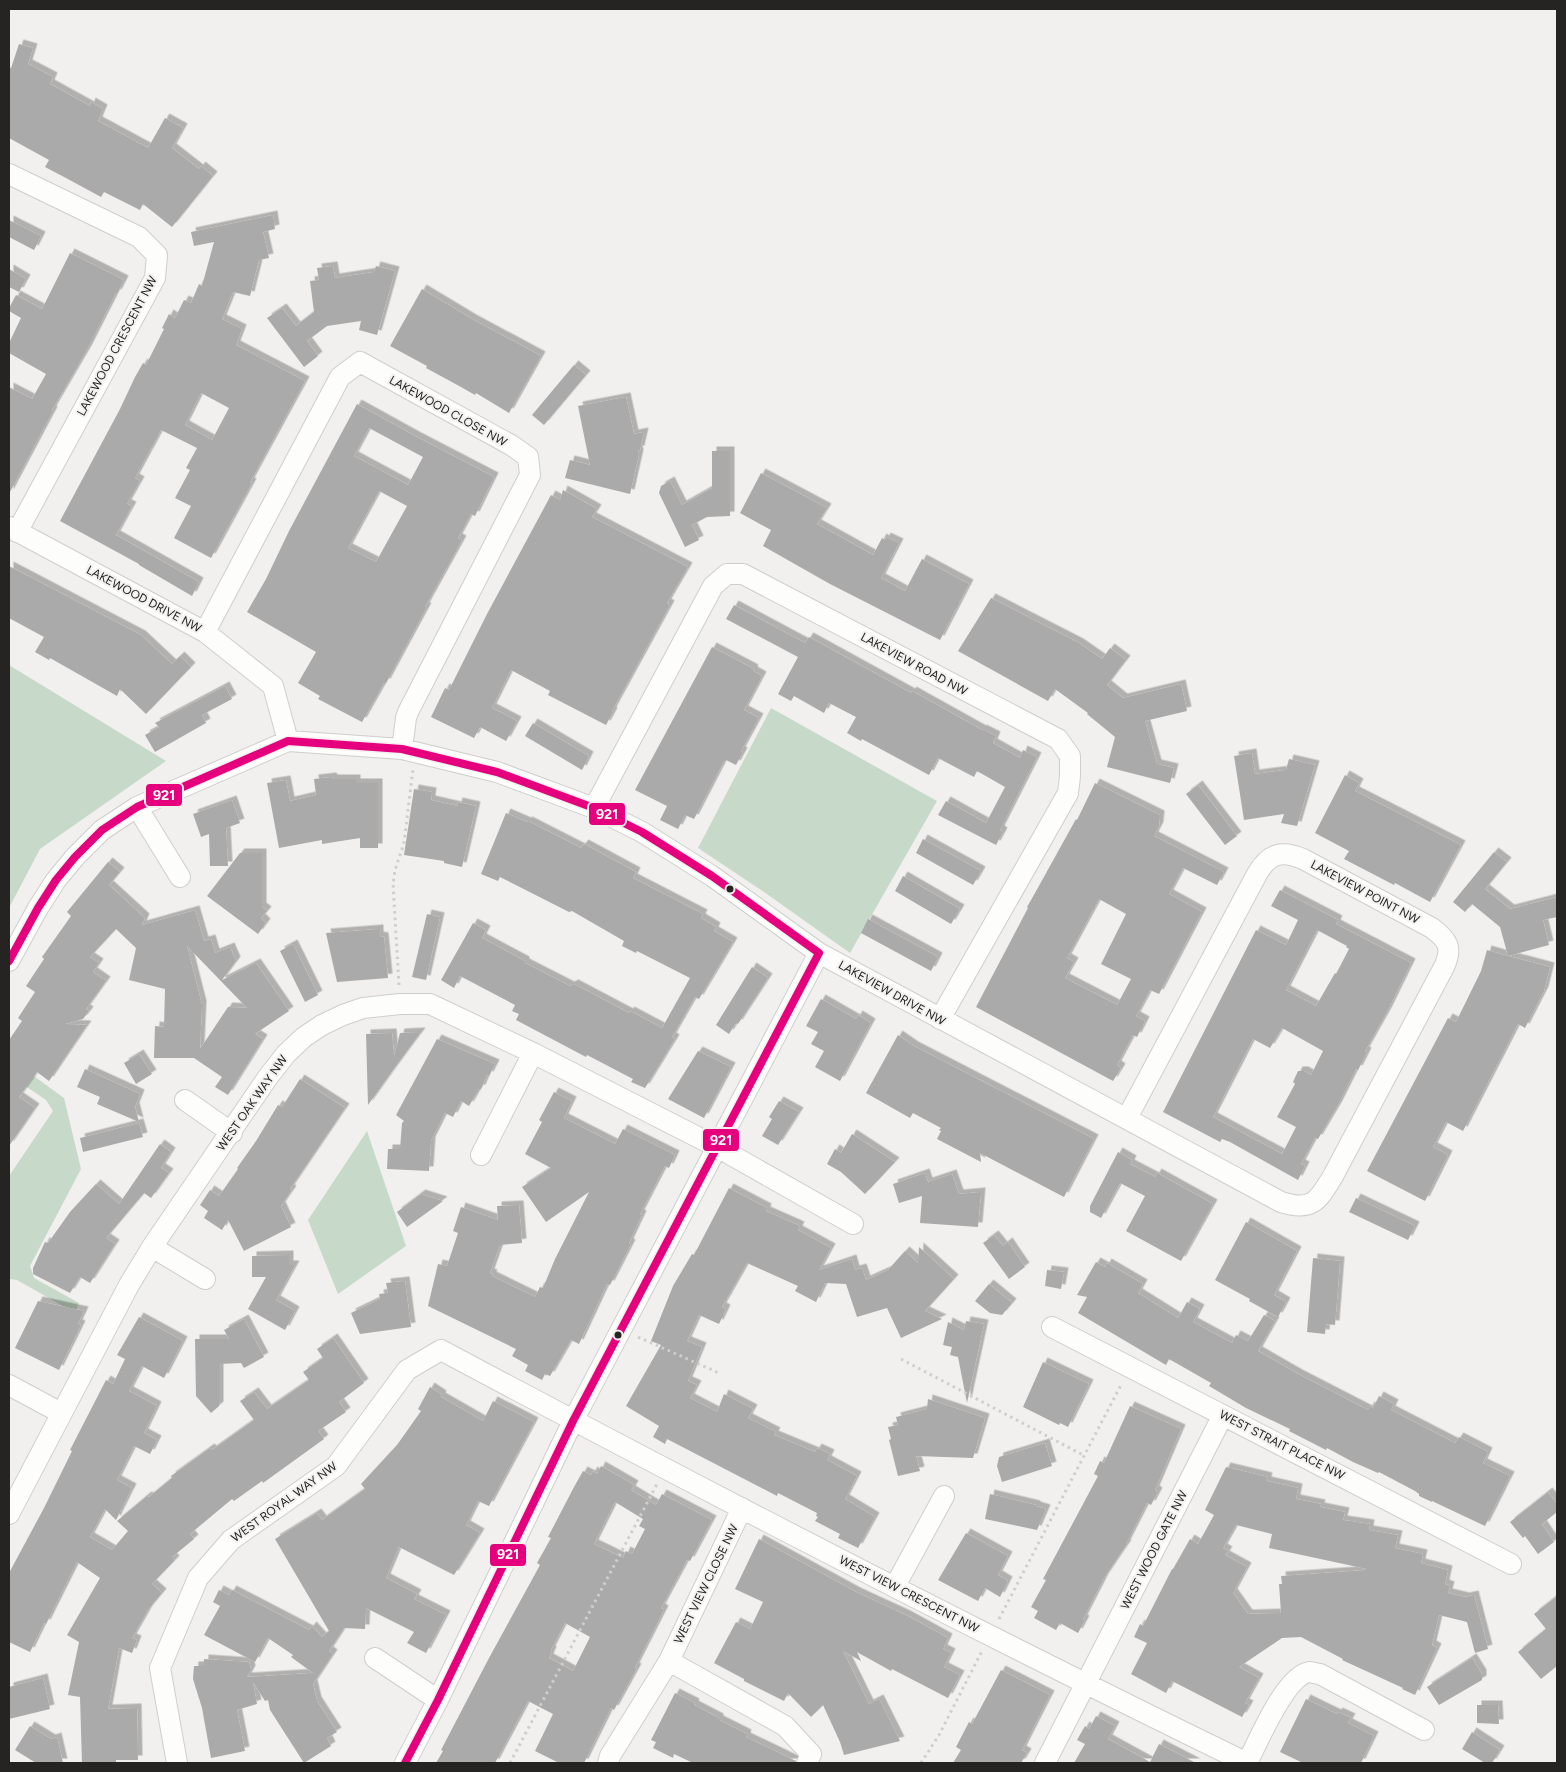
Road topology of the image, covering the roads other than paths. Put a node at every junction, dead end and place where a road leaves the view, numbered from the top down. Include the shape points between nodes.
1 (9, 174) edge
2 (13, 530) edge
3 (205, 632) junction
4 (288, 741) junction
5 (402, 749) junction
6 (136, 807) junction
7 (594, 808) junction
8 (180, 877) dead end
9 (819, 953) junction
10 (9, 961) edge
11 (940, 1019) junction
12 (533, 1054) junction
13 (185, 1100) dead end
14 (1127, 1118) junction
15 (232, 1133) junction
16 (717, 1147) junction
17 (481, 1155) dead end
18 (1305, 1206) joint
19 (853, 1224) dead end
20 (152, 1247) junction
21 (205, 1279) dead end
22 (1052, 1327) dead end
23 (9, 1386) edge
24 (60, 1413) junction
25 (1222, 1415) junction
26 (572, 1421) junction
27 (944, 1496) dead end
28 (742, 1508) junction
29 (9, 1514) edge
30 (1511, 1564) dead end
31 (895, 1586) junction
32 (375, 1658) dead end
33 (669, 1660) junction
34 (1086, 1684) junction
35 (438, 1700) junction
36 (1424, 1730) dead end
37 (177, 1763) edge
38 (405, 1763) edge
39 (608, 1763) edge
40 (807, 1763) edge
41 (1045, 1763) edge
42 (1247, 1763) edge

1 - 2 street, LAKEWOOD CRESCENT NW via 139,237 158,255 155,278
2 - 3 street, LAKEWOOD DRIVE NW
3 - 4 street, LAKEWOOD DRIVE NW via 273,686
3 - 5 street, LAKEWOOD CLOSE NW via 340,377 360,362 511,445 528,456 530,475 408,712
4 - 5 street, LAKEVIEW DRIVE NW
4 - 6 street, LAKEVIEW DRIVE NW
5 - 7 street, LAKEVIEW DRIVE NW via 497,772
6 - 8 street
6 - 10 street, LAKEVIEW DRIVE NW via 102,830 56,880
7 - 9 street, LAKEVIEW DRIVE NW via 642,832 712,876
7 - 11 street, LAKEVIEW ROAD NW via 713,586 727,574 743,574 1058,739 1070,756 1068,793
9 - 11 street, LAKEVIEW DRIVE NW
9 - 16 street
11 - 14 street, LAKEVIEW DRIVE NW
12 - 15 street, WEST OAK WAY NW via 430,1004 363,1008 322,1025 286,1054
12 - 16 street, WEST OAK WAY NW
12 - 17 street
13 - 15 street
14 - 18 street, LAKEVIEW DRIVE NW via 1281,1202
14 - 18 street, LAKEVIEW POINT NW via 1262,866 1276,855 1286,853 1303,859 1432,928 1447,942 1449,949 1449,958 1334,1176 1321,1197 1314,1204
15 - 20 street, WEST OAK WAY NW
16 - 19 street, WEST OAK WAY NW
16 - 26 street
20 - 21 street
20 - 24 street, WEST OAK WAY NW
22 - 25 street, WEST STRAIT PLACE NW
23 - 24 street
24 - 29 street, WEST OAK WAY NW
25 - 30 street, WEST STRAIT PLACE NW
25 - 34 street, WEST WOOD GATE NW
26 - 28 street, WEST VIEW CRESCENT NW
26 - 35 street
26 - 37 street, WEST ROYAL WAY NW via 441,1350 407,1370 336,1466 231,1540 198,1578 160,1668
27 - 31 street
28 - 31 street, WEST VIEW CRESCENT NW
28 - 33 street, WEST VIEW CLOSE NW
31 - 34 street, WEST VIEW CRESCENT NW
32 - 35 street
33 - 39 street, WEST VIEW CLOSE NW
33 - 40 street via 785,1726 811,1754
34 - 41 street, WEST WOOD GATE NW
34 - 42 street, WEST VIEW CRESCENT NW
35 - 38 street
36 - 42 street via 1320,1674 1310,1672 1292,1683 1283,1694

